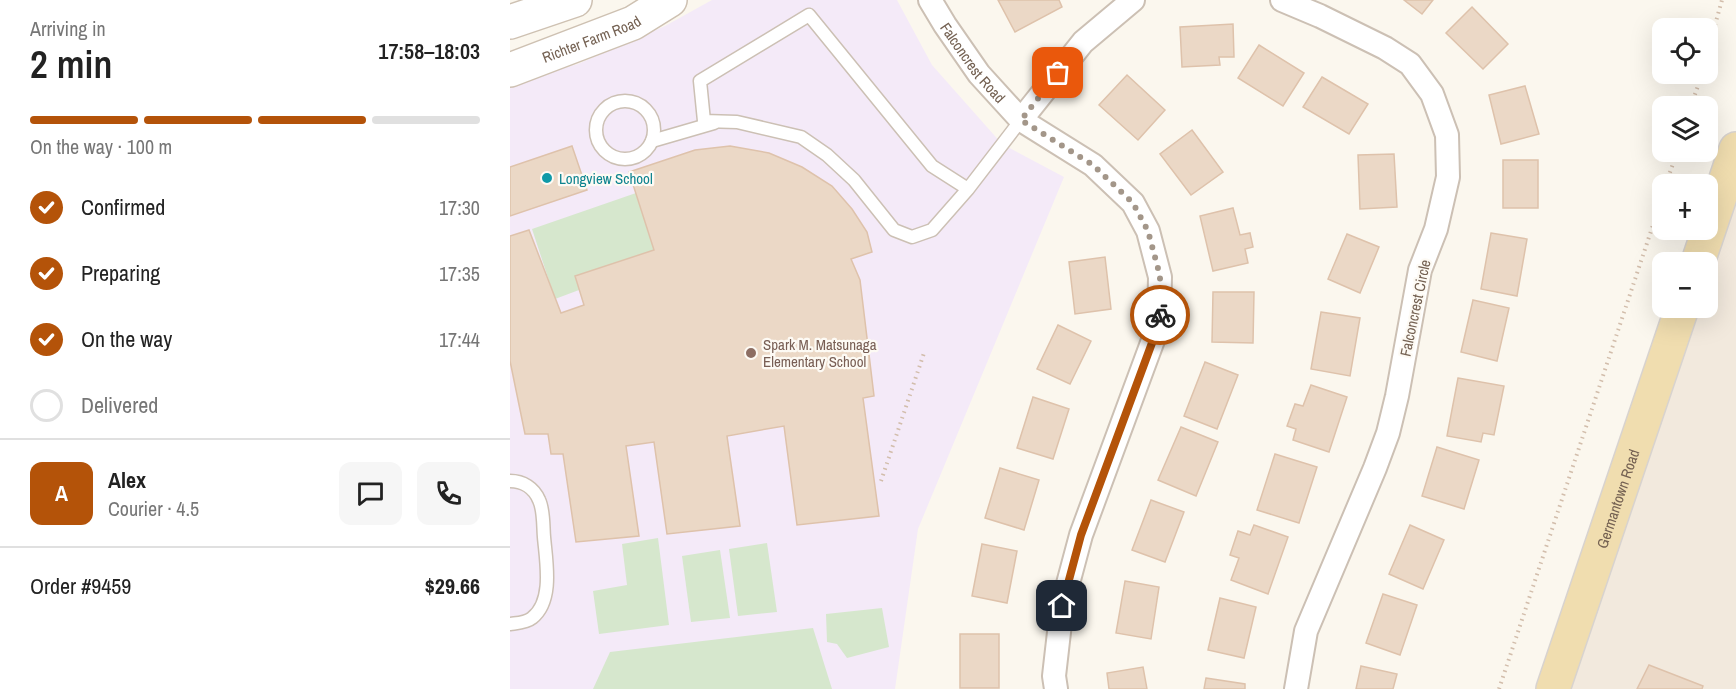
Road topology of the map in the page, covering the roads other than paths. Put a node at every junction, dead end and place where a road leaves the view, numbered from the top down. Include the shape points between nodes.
1 (575, 0) edge
2 (670, 0) edge
3 (930, 0) edge
4 (1133, 0) edge
5 (1282, 0) edge
6 (510, 22) edge
7 (510, 70) edge
8 (1021, 120) junction
9 (721, 121) junction
10 (652, 141) junction
11 (1736, 149) edge
12 (968, 189) junction
13 (1701, 252) edge
14 (1679, 318) edge
15 (510, 481) edge
16 (510, 624) edge
17 (1056, 689) edge
18 (1296, 689) edge
19 (1553, 689) edge

1 - 6 main road
2 - 7 main road, Richter Farm Road via 633,22
3 - 8 street, Falconcrest Road via 979,74
4 - 8 street via 1083,42
5 - 18 street, Falconcrest Circle via 1385,48 1410,64 1432,94 1447,135 1448,177 1436,229 1420,270 1388,434 1306,631
8 - 12 lane
8 - 17 street, Falconcrest Road via 1093,165 1133,203 1148,231 1160,276 1159,324 1081,535 1062,606
9 - 10 lane
9 - 12 lane via 801,137 827,154 854,180 894,230 912,237 933,230
9 - 12 lane via 704,121 700,81 809,15 932,166
10 - 10 lane via 634,158 615,158 599,145 595,126 598,116 621,100 639,104 652,118
11 - 13 main road
14 - 19 main road, Germantown Road
15 - 16 lane via 519,481 533,490 541,502 548,580 543,603 533,617

